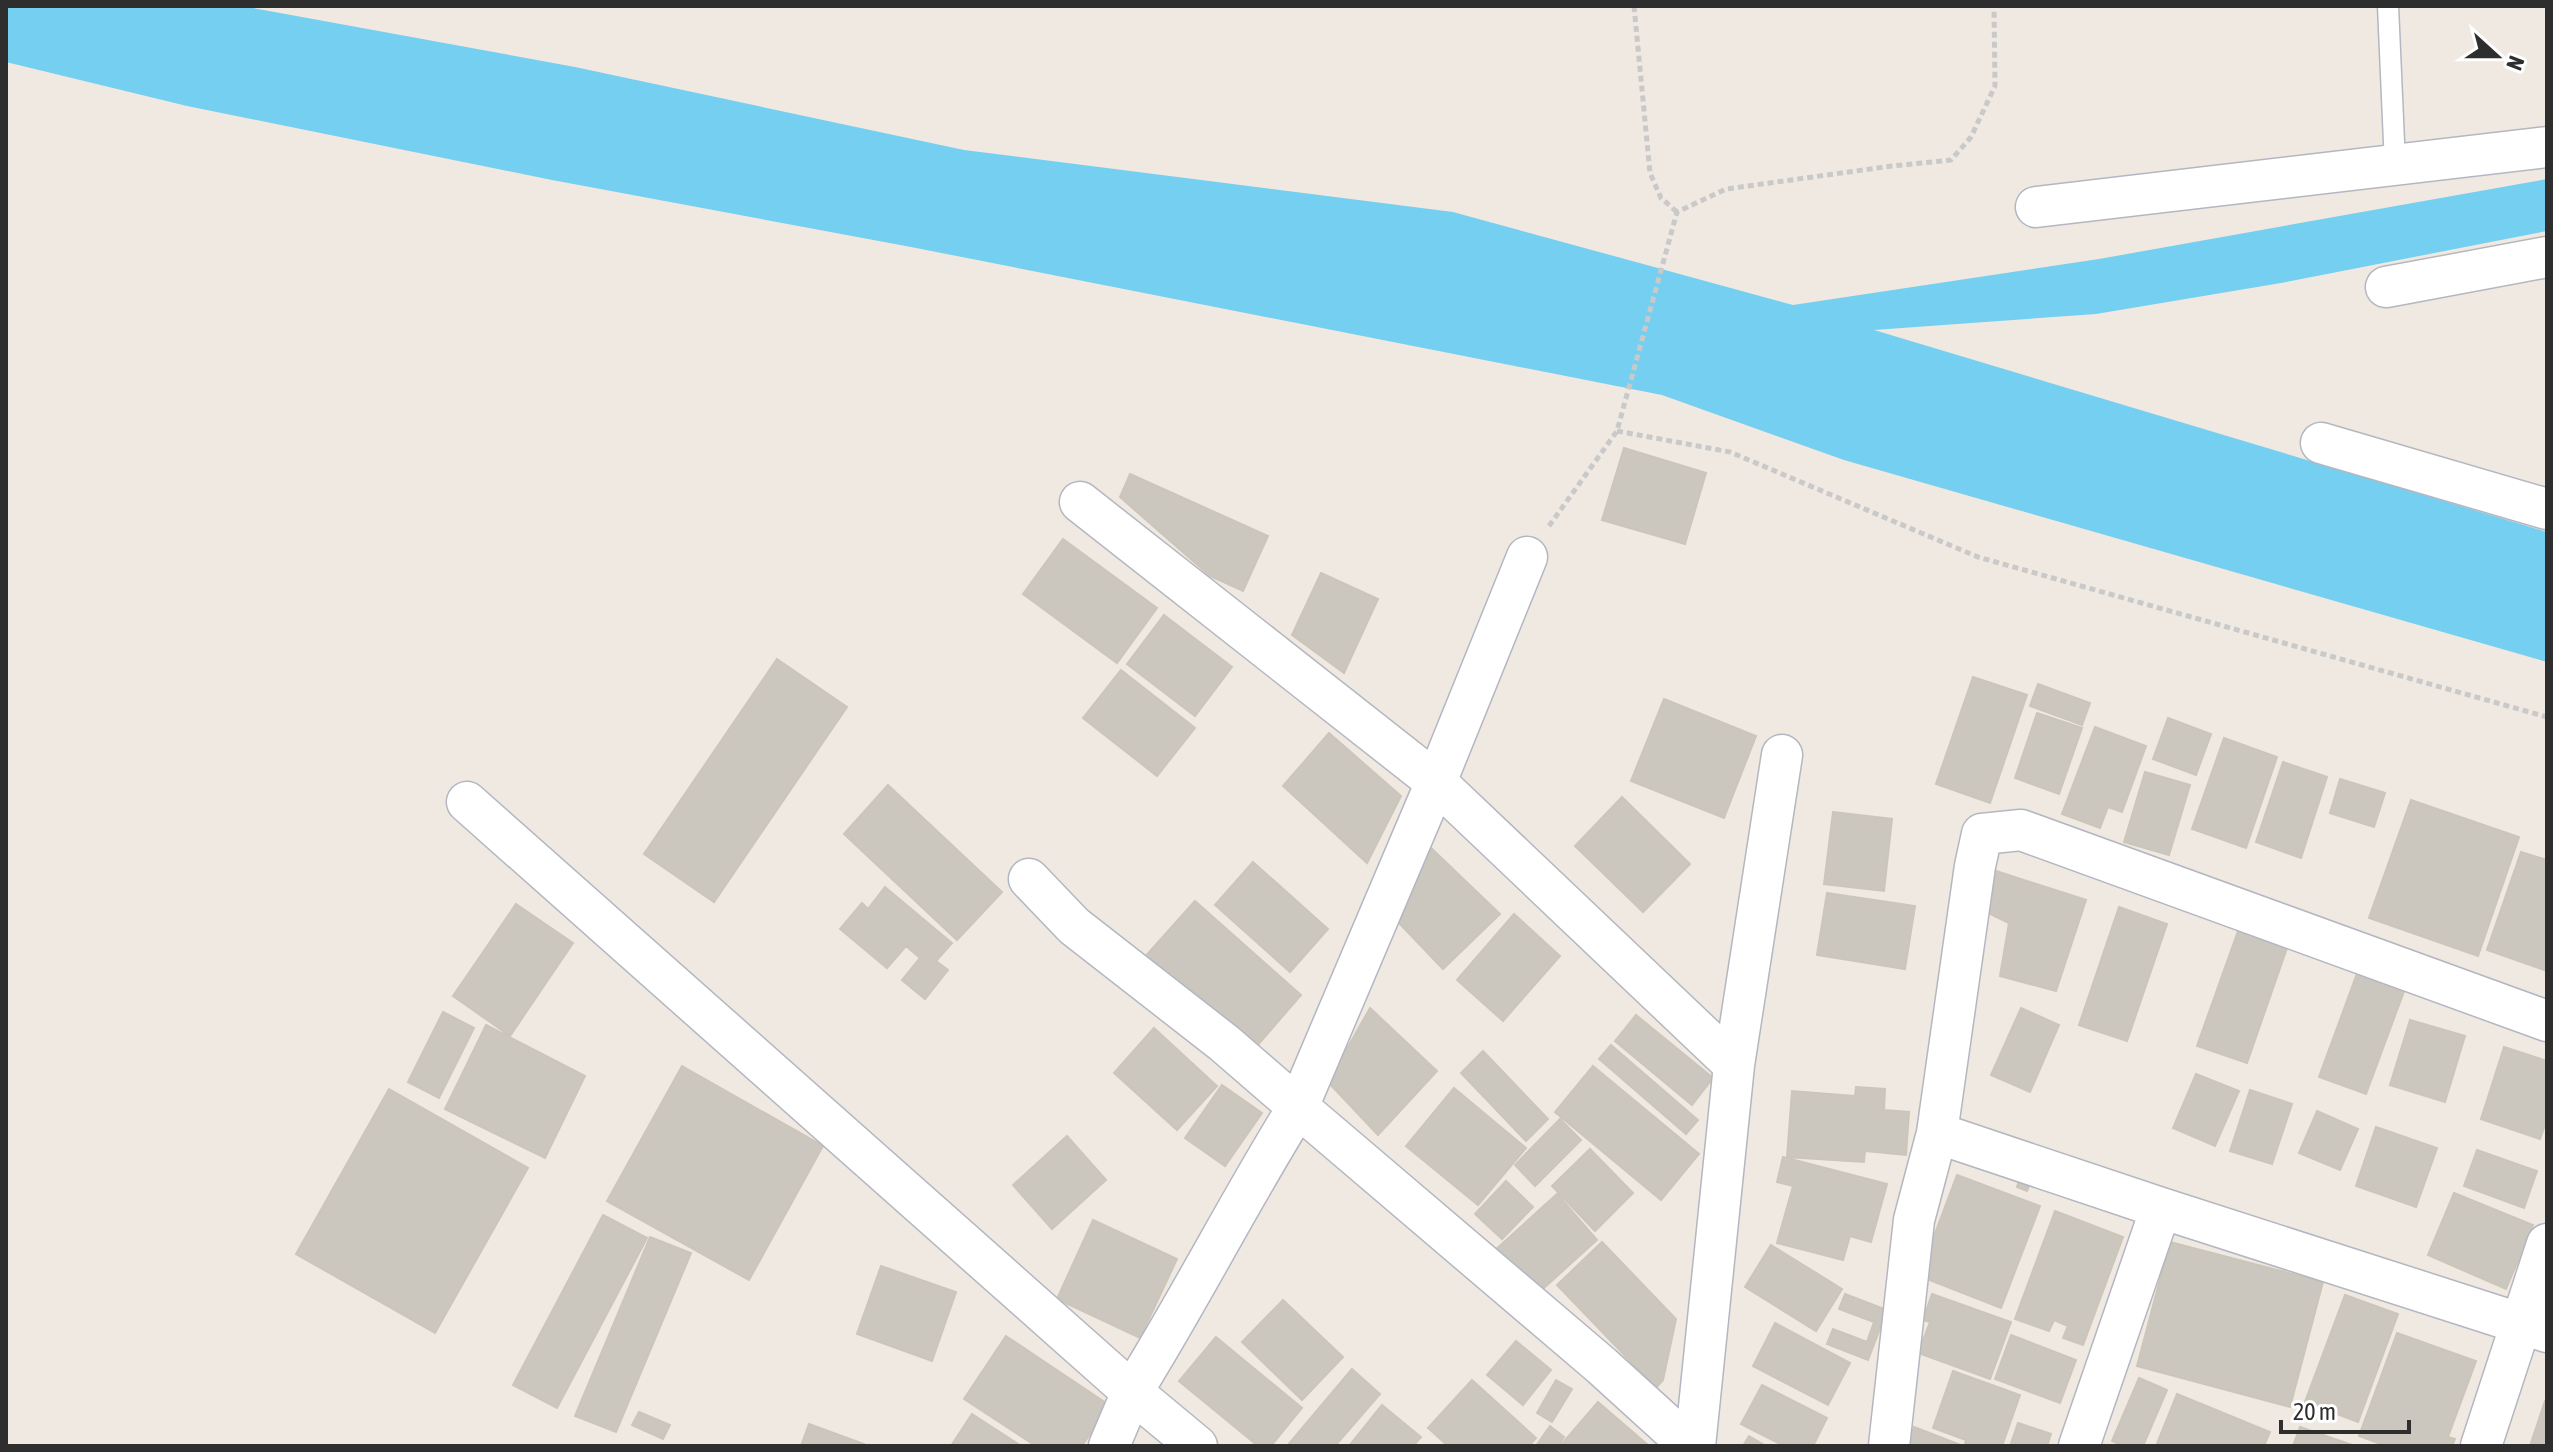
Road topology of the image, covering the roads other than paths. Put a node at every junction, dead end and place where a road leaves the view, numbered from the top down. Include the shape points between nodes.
1 (2388, 6) edge
2 (2547, 147) edge
3 (2395, 165) junction
4 (2036, 207) dead end
5 (2547, 257) edge
6 (2386, 287) dead end
7 (2321, 443) dead end
8 (1080, 502) dead end
9 (2547, 509) edge
10 (1527, 557) road end
11 (1782, 755) dead end
12 (1436, 782) junction
13 (467, 802) dead end
14 (1029, 879) dead end
15 (2547, 1021) edge
16 (1734, 1065) junction
17 (1298, 1107) junction
18 (1937, 1133) junction
19 (2161, 1208) junction
20 (2547, 1244) edge
21 (2535, 1328) edge
22 (1132, 1392) junction
23 (1109, 1446) edge
24 (1197, 1446) edge
25 (1693, 1446) edge
26 (1889, 1446) edge
27 (2079, 1446) edge
28 (2481, 1446) edge

1 - 3 lane
2 - 3 street
3 - 4 street
5 - 6 street
7 - 9 street
8 - 12 street
10 - 12 street
11 - 16 street
12 - 16 street
12 - 17 street
13 - 22 street
14 - 17 street via 1074,926
15 - 18 street via 2021,830 1982,834
16 - 25 street
17 - 22 street
17 - 25 street
18 - 19 street
18 - 26 street via 1914,1220
19 - 21 street
19 - 27 street
20 - 21 street
21 - 28 street
22 - 23 street
22 - 24 street

